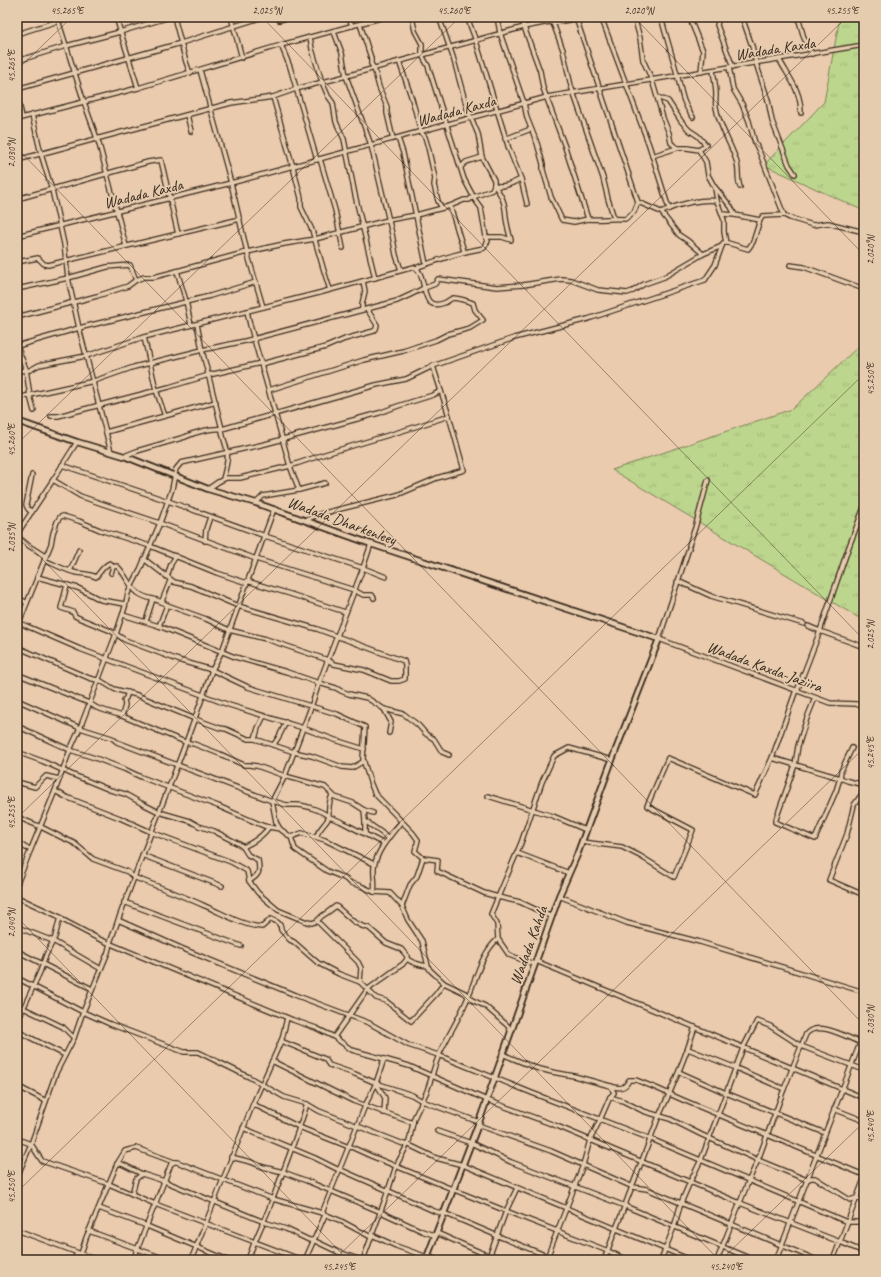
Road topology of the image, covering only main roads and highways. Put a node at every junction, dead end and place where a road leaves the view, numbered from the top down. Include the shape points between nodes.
1 (17, 421) edge
2 (659, 639) joint
3 (427, 1258) edge

1 - 2 main road, Wadada Dharkenleey via 124,456 208,489
2 - 3 main road, Wadada Kahda via 559,896 487,1100

